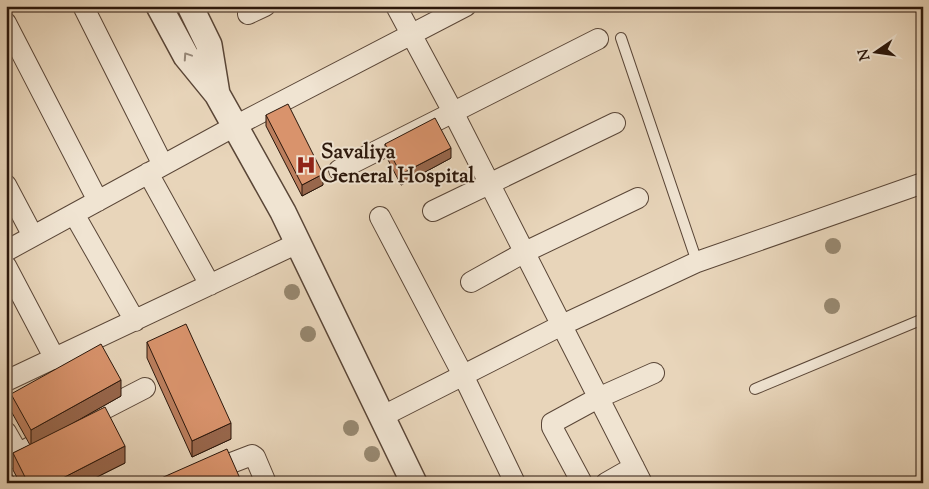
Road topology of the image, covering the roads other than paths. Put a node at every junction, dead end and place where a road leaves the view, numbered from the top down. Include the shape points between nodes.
1 (83, 6) edge
2 (159, 6) edge
3 (190, 6) edge
4 (396, 6) edge
5 (466, 6) edge
6 (6, 23) edge
7 (411, 34) junction
8 (622, 38) dead end
9 (598, 39) dead end
10 (217, 94) junction
11 (453, 112) junction
12 (615, 122) dead end
13 (235, 126) junction
14 (155, 169) junction
15 (340, 170) dead end
16 (489, 183) junction
17 (923, 183) edge
18 (6, 185) edge
19 (638, 198) dead end
20 (98, 200) junction
21 (433, 211) dead end
22 (74, 214) junction
23 (380, 217) dead end
24 (33, 236) junction
25 (298, 243) junction
26 (6, 250) edge
27 (525, 252) junction
28 (697, 262) junction
29 (6, 266) edge
30 (471, 282) dead end
31 (210, 285) junction
32 (923, 319) edge
33 (135, 321) junction
34 (562, 325) junction
35 (55, 359) junction
36 (654, 373) dead end
37 (463, 375) junction
38 (6, 381) edge
39 (145, 388) dead end
40 (755, 389) dead end
41 (598, 398) junction
42 (383, 416) junction
43 (6, 432) edge
44 (12, 457) edge
45 (638, 475) edge
46 (179, 483) edge
47 (266, 483) edge
48 (414, 483) edge
49 (515, 483) edge
50 (582, 483) edge
51 (606, 483) edge

1 - 14 street
10 -> 2 street via 186,56
3 - 10 street via 209,45
4 - 7 street
5 - 7 street
6 - 20 street
7 - 11 street
7 - 13 street
8 - 28 lane
9 - 11 street
10 - 13 street
11 - 15 street
11 - 16 street
12 - 16 street
13 - 14 street
13 - 25 street
14 - 20 street
14 - 31 street
16 - 21 street
16 - 27 street
17 - 28 street
18 - 24 street
19 - 27 street
20 - 22 street
22 - 24 street
22 - 33 street
23 - 37 street
24 - 26 street
25 - 31 street
25 - 42 street
27 - 30 street
27 - 34 street
28 - 34 street
29 - 35 street
31 - 33 street
32 - 40 lane
33 - 35 street
34 - 37 street
34 - 41 street
35 - 38 street
36 - 41 street
37 - 42 street
37 - 49 street
39 - 44 street
41 - 45 street
41 - 50 street via 552,423
42 - 48 street
43 - 44 street
45 - 51 street
46 - 47 street via 252,455

